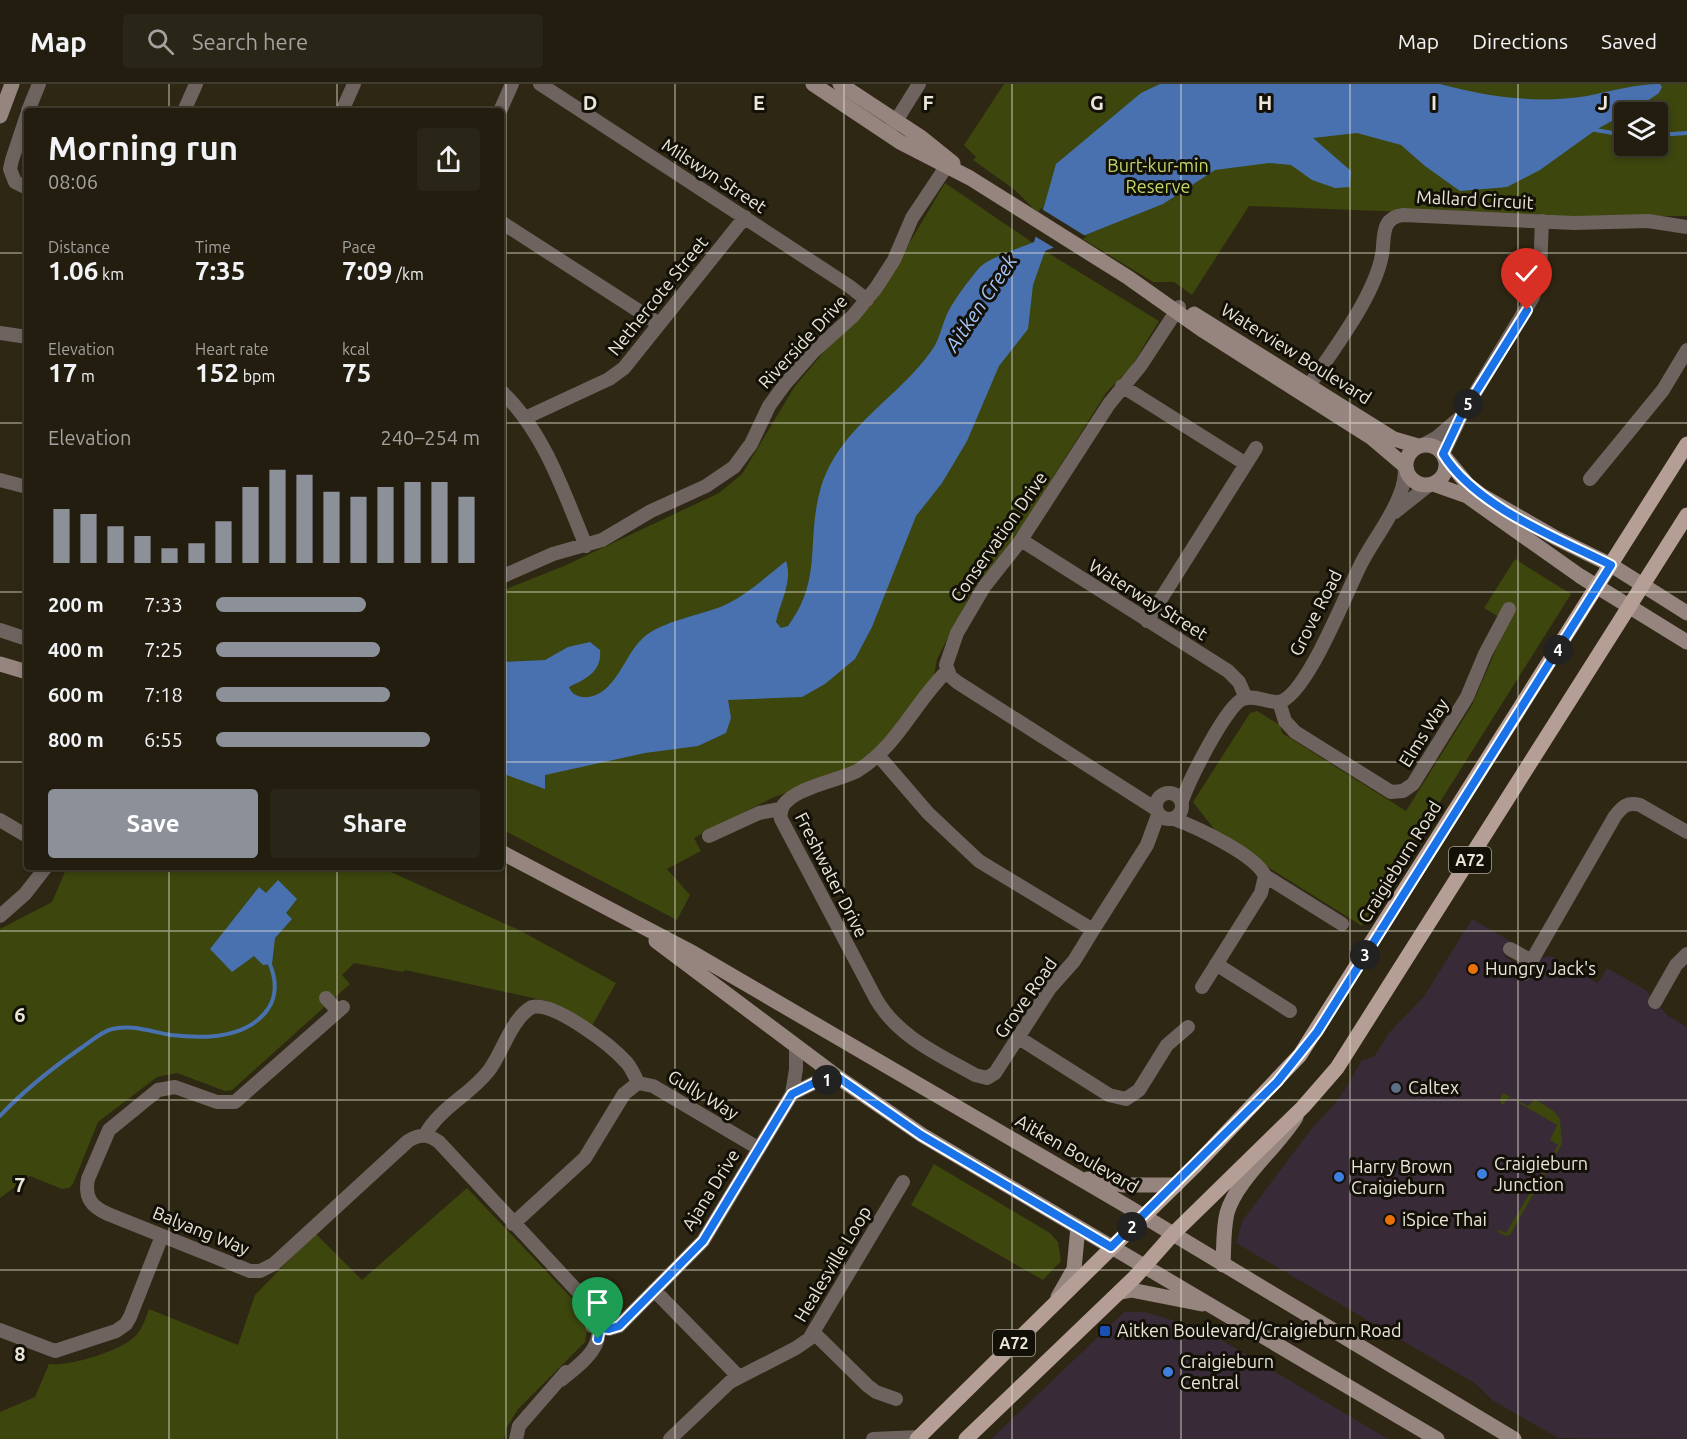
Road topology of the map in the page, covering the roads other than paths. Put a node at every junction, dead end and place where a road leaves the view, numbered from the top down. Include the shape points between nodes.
1 (12, 84) edge
2 (39, 84) edge
3 (196, 84) edge
4 (354, 84) edge
5 (512, 84) edge
6 (540, 84) edge
7 (813, 84) edge
8 (840, 84) edge
9 (919, 84) edge
10 (30, 108) edge
11 (185, 108) edge
12 (343, 108) edge
13 (501, 108) edge
14 (0, 116) edge
15 (24, 126) edge
16 (892, 127) junction
17 (948, 164) junction
18 (24, 186) edge
19 (745, 217) junction
20 (1542, 221) junction
21 (504, 224) edge
22 (1687, 227) edge
23 (867, 300) junction
24 (1178, 309) junction
25 (659, 324) junction
26 (0, 326) edge
27 (0, 333) edge
28 (21, 336) edge
29 (1687, 350) edge
30 (1122, 387) junction
31 (1306, 390) junction
32 (504, 394) edge
33 (1461, 416) junction
34 (525, 418) junction
35 (1687, 444) edge
36 (1421, 446) junction
37 (1256, 448) dead end
38 (1443, 455) junction
39 (1246, 464) junction
40 (1406, 467) junction
41 (1590, 479) dead end
42 (0, 480) edge
43 (1431, 484) junction
44 (24, 486) edge
45 (1391, 515) junction
46 (1687, 515) edge
47 (1021, 540) junction
48 (586, 546) junction
49 (1611, 565) junction
50 (504, 576) edge
51 (1643, 585) junction
52 (1598, 586) junction
53 (1629, 607) junction
54 (1509, 609) dead end
55 (1687, 613) edge
56 (1147, 621) junction
57 (0, 630) edge
58 (24, 638) edge
59 (1687, 642) edge
60 (0, 664) edge
61 (24, 671) edge
62 (947, 671) junction
63 (1246, 698) junction
64 (1279, 702) junction
65 (878, 755) junction
66 (1170, 808) junction
67 (780, 809) junction
68 (0, 820) edge
69 (1687, 832) edge
70 (24, 834) edge
71 (709, 836) dead end
72 (504, 854) edge
73 (44, 870) edge
74 (1265, 876) junction
75 (616, 910) junction
76 (0, 916) edge
77 (1342, 924) dead end
78 (1094, 930) junction
79 (1510, 949) dead end
80 (1687, 954) edge
81 (1532, 961) junction
82 (1216, 964) junction
83 (1524, 974) dead end
84 (1202, 987) dead end
85 (326, 998) dead end
86 (1655, 1002) dead end
87 (1290, 1011) dead end
88 (1188, 1027) dead end
89 (1019, 1038) junction
90 (796, 1047) junction
91 (839, 1078) junction
92 (987, 1078) joint
93 (638, 1083) junction
94 (792, 1094) junction
95 (1303, 1107) junction
96 (430, 1137) junction
97 (758, 1148) junction
98 (1076, 1177) junction
99 (903, 1182) dead end
100 (1176, 1185) junction
101 (1143, 1216) junction
102 (513, 1224) junction
103 (1078, 1227) junction
104 (1173, 1234) junction
105 (162, 1236) junction
106 (1111, 1247) junction
107 (1223, 1265) junction
108 (1144, 1266) junction
109 (654, 1290) junction
110 (1120, 1292) junction
111 (1055, 1302) junction
112 (1210, 1306) junction
113 (597, 1326) junction
114 (0, 1330) edge
115 (814, 1333) junction
116 (739, 1377) junction
117 (541, 1399) junction
118 (896, 1399) dead end
119 (918, 1438) edge
120 (508, 1439) edge
121 (516, 1439) edge
122 (670, 1439) edge
123 (873, 1439) edge
124 (966, 1439) edge
125 (1437, 1439) edge
126 (1514, 1439) edge

1 - 14 main road
2 - 10 street
3 - 11 street
4 - 12 street
5 - 13 street
6 - 19 street, Milswyn Street
7 - 16 main road, Waterview Boulevard
8 - 16 main road, Waterview Boulevard
9 - 16 street
15 - 18 street via 10,170 15,182
16 - 17 main road, Waterview Boulevard
17 - 23 street, Riverside Drive via 912,218 886,274
17 - 24 main road, Waterview Boulevard
19 - 23 street, Milswyn Street
19 - 25 street, Nethercote Street
20 - 22 street, Mallard Circuit via 1648,221
20 - 31 street, Mallard Circuit via 1403,215 1390,219 1372,287
20 - 33 street via 1540,271 1533,297
21 - 25 street
23 - 48 street, Riverside Drive via 785,384 734,466 706,486
24 - 30 street, Conservation Drive
24 - 31 main road, Waterview Boulevard via 1213,325
25 - 34 street, Nethercote Street via 638,353 609,379
26 - 28 street
27 - 28 street
29 - 41 street via 1663,390
30 - 39 street
30 - 47 street, Conservation Drive
31 - 36 main road, Waterview Boulevard via 1394,439
31 - 40 main road, Waterview Boulevard
32 - 34 street
33 - 36 street
33 - 38 street
34 - 48 street via 558,480
35 - 49 main road, Craigieburn Road / A72
36 - 38 main road via 1434,447
36 - 40 main road via 1408,454
37 - 39 street
38 - 43 main road via 1445,469
38 - 49 main road via 1480,495
39 - 56 street
40 - 43 main road via 1411,479
40 - 45 street, Grove Road via 1404,484
42 - 44 street
43 - 45 street, Grove Road
43 - 52 main road via 1467,496
45 - 64 street, Grove Road via 1351,584 1326,642 1292,695
46 - 51 main road, A72
47 - 56 street, Waterway Street
47 - 62 street, Conservation Drive via 970,609 947,656
48 - 50 street, Riverside Drive via 553,554
49 - 51 main road
49 - 52 main road, Craigieburn Road / A72
51 - 53 main road, A72
51 - 55 main road
52 - 53 main road
52 - 100 main road, Craigieburn Road / A72 via 1311,1039 1277,1082
53 - 59 main road
53 - 95 main road, A72 via 1352,1047
54 - 64 street, Elms Way via 1455,718 1413,784 1404,791 1391,792 1295,732 1285,721
56 - 63 street, Waterway Street via 1228,671 1239,682
57 - 58 street
60 - 61 main road
62 - 65 street, Freshwater Drive
62 - 66 street via 957,682 1132,792
63 - 64 street
63 - 66 street, Grove Road via 1234,707
65 - 67 street, Freshwater Drive via 849,775 788,798
65 - 78 street via 927,813 979,861
66 - 74 street via 1258,865
66 - 78 street, Grove Road
67 - 71 street via 759,813
67 - 92 street, Freshwater Drive via 781,819 885,1014 903,1032 975,1075
68 - 70 street
69 - 81 street via 1640,805 1624,806
72 - 75 main road, Aitken Boulevard
73 - 76 street via 30,890
74 - 77 street
74 - 82 street via 1261,893
75 - 90 main road, Aitken Boulevard
75 - 98 main road, Aitken Boulevard
78 - 89 street, Grove Road via 1050,988
79 - 81 street
80 - 86 street via 1676,965
81 - 83 street
82 - 84 street
82 - 87 street
85 - 105 street, Balyang Way via 340,1009 235,1102 224,1104 168,1086 109,1130 88,1179 89,1200 101,1211
88 - 89 street via 1167,1045 1139,1090 1126,1099 1108,1095
89 - 92 street, Grove Road via 995,1073
90 - 91 main road, Aitken Boulevard
90 - 94 street, Ajana Drive
91 - 94 street via 816,1082
91 - 103 main road, Aitken Boulevard via 921,1135
93 - 96 street via 627,1064 598,1038 537,1006 522,1016 488,1072 437,1116
93 - 97 street, Gully Way via 653,1086
93 - 102 street, Gully Way via 624,1094 585,1158
94 - 97 street, Ajana Drive
95 - 104 main road, A72
95 - 107 main road via 1284,1137 1238,1192 1228,1211
96 - 102 street
96 - 105 street, Balyang Way via 408,1141 267,1268 250,1270
97 - 109 street, Ajana Drive via 703,1241
98 - 100 main road via 1124,1185
98 - 101 main road, Aitken Boulevard
99 - 115 street, Healesville Loop
100 - 101 main road, Craigieburn Road / A72
101 - 104 main road, Aitken Boulevard
101 - 106 main road, Craigieburn Road / A72
102 - 113 street via 579,1295
103 - 106 main road, Aitken Boulevard
103 - 111 main road via 1074,1269
104 - 107 main road, Aitken Boulevard
104 - 108 main road, A72
105 - 114 street via 122,1328 55,1351
106 - 108 main road, Aitken Boulevard
106 - 111 main road, Craigieburn Road / A72
107 - 126 main road, Aitken Boulevard
108 - 110 main road, A72
108 - 112 main road, Aitken Boulevard
109 - 113 street, Ajana Drive via 624,1319
109 - 116 street
110 - 112 main road via 1131,1290
110 - 124 main road, A72
111 - 119 main road, Craigieburn Road / A72
112 - 125 main road, Aitken Boulevard
113 - 117 street via 589,1344
115 - 116 street, Healesville Loop via 796,1348
115 - 118 street via 868,1386
116 - 122 street, Healesville Loop via 721,1388
117 - 120 street via 515,1420
117 - 121 street via 519,1426
119 - 123 street

